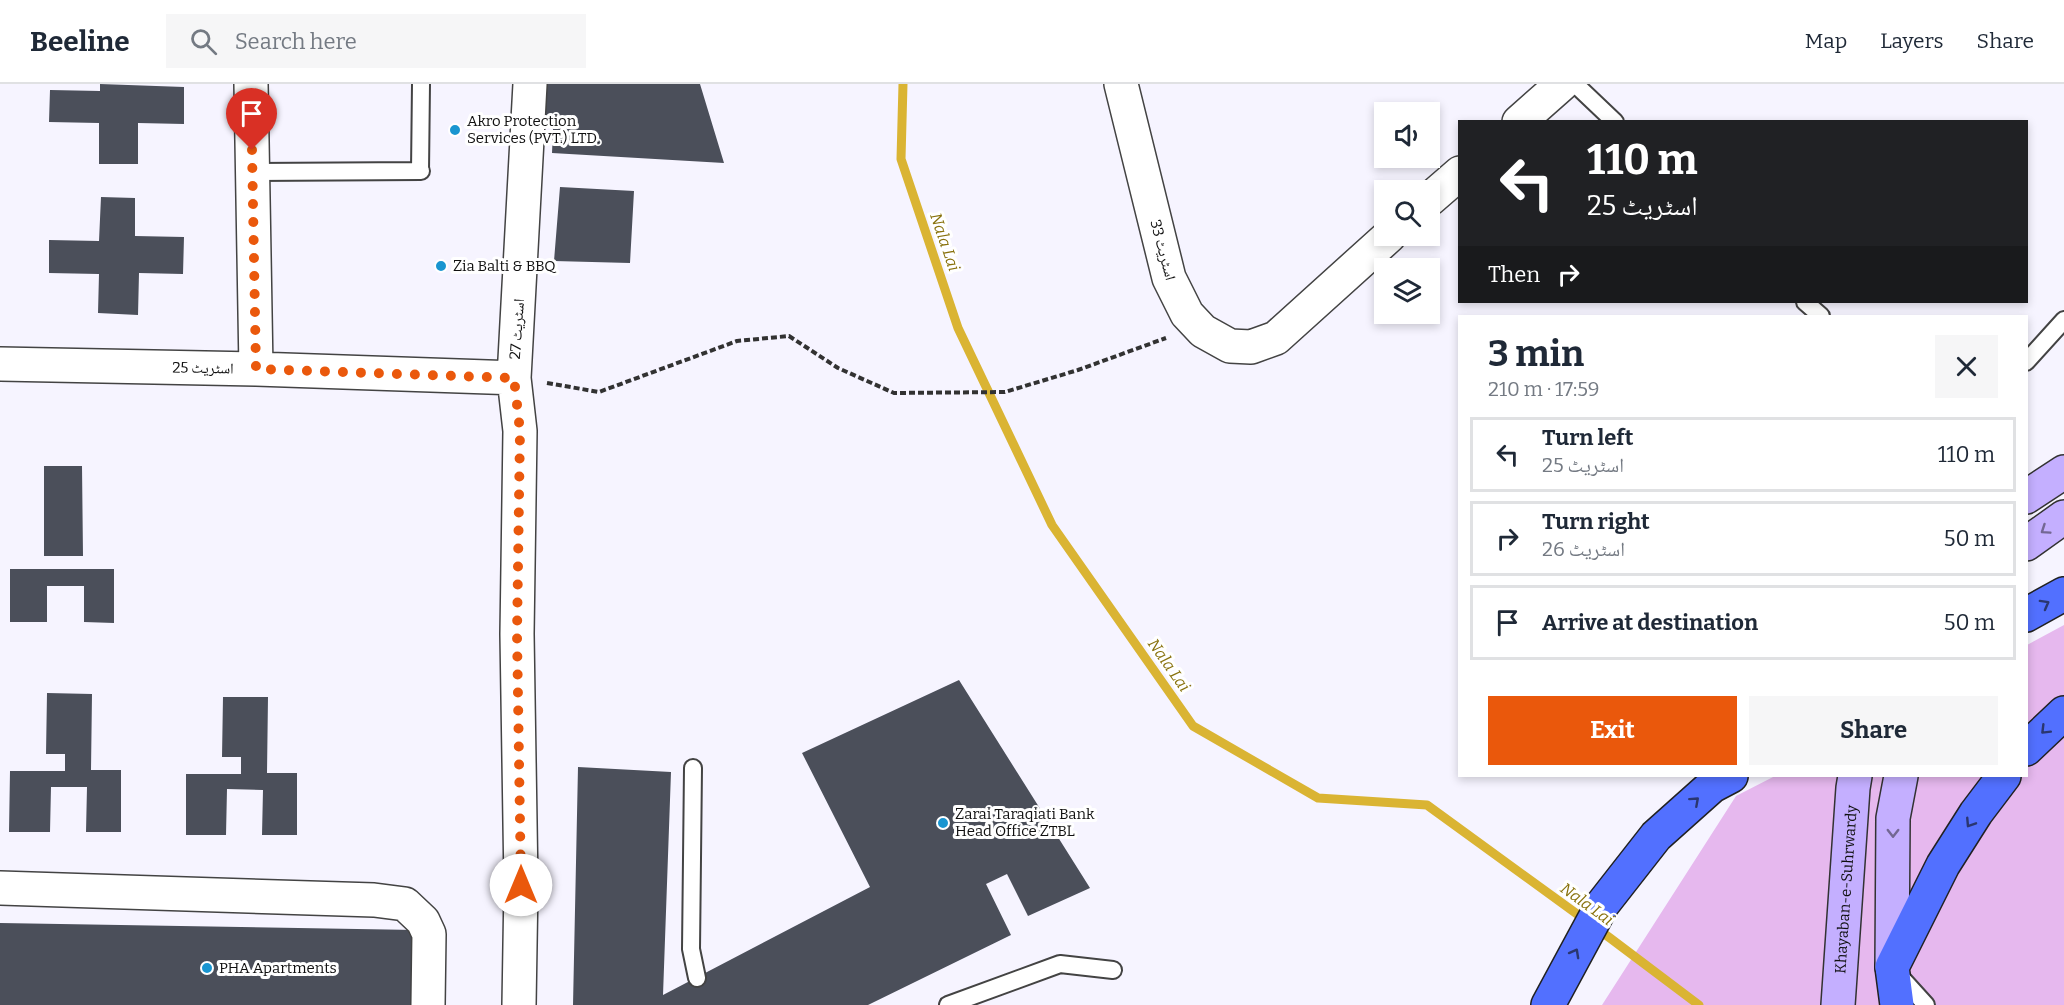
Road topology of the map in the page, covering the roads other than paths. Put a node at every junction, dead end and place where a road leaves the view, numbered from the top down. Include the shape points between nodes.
1 (251, 84) edge
2 (421, 84) edge
3 (530, 84) edge
4 (1122, 84) edge
5 (1562, 84) edge
6 (1575, 84) edge
7 (1521, 120) edge
8 (1613, 120) edge
9 (253, 172) junction
10 (1458, 175) edge
11 (1440, 190) edge
12 (1378, 246) edge
13 (1807, 303) edge
14 (1820, 315) edge
15 (2064, 320) edge
16 (2028, 360) edge
17 (0, 364) edge
18 (256, 369) junction
19 (514, 378) junction
20 (2064, 472) edge
21 (2028, 496) edge
22 (2064, 517) edge
23 (2028, 543) edge
24 (2064, 594) edge
25 (2028, 614) edge
26 (2064, 713) edge
27 (2028, 747) edge
28 (693, 768) dead end
29 (1729, 777) edge
30 (1855, 777) edge
31 (1901, 777) edge
32 (2003, 777) edge
33 (0, 888) edge
34 (1892, 968) junction
35 (1113, 970) dead end
36 (697, 978) dead end
37 (428, 1005) edge
38 (519, 1005) edge
39 (948, 1005) edge
40 (1548, 1005) edge
41 (1838, 1005) edge
42 (1897, 1005) edge
43 (1926, 1005) edge

1 - 9 street
2 - 9 lane via 420,171
3 - 19 street, اسٹریٹ 27
4 - 12 street, اسٹریٹ 33 via 1169,278 1187,314 1203,331 1230,346 1251,347 1276,338
5 - 7 street
6 - 8 lane
9 - 18 street
10 - 11 street
13 - 14 lane
15 - 16 lane
17 - 18 street, اسٹریٹ 25
18 - 19 street, اسٹریٹ 25
19 - 38 street, اسٹریٹ 27 via 520,431
20 - 21 main road
22 -> 23 main road
25 -> 24 highway
26 -> 27 highway
28 - 36 lane via 691,949
40 -> 29 highway via 1602,905 1656,836 1712,786
30 - 41 main road, Khayaban-e-Suhrwardy
31 -> 34 main road via 1893,818
32 -> 34 highway via 1943,865
33 - 37 street via 362,899 405,904 423,921 429,934
34 - 42 highway
34 - 43 lane
35 - 39 lane via 1060,964

